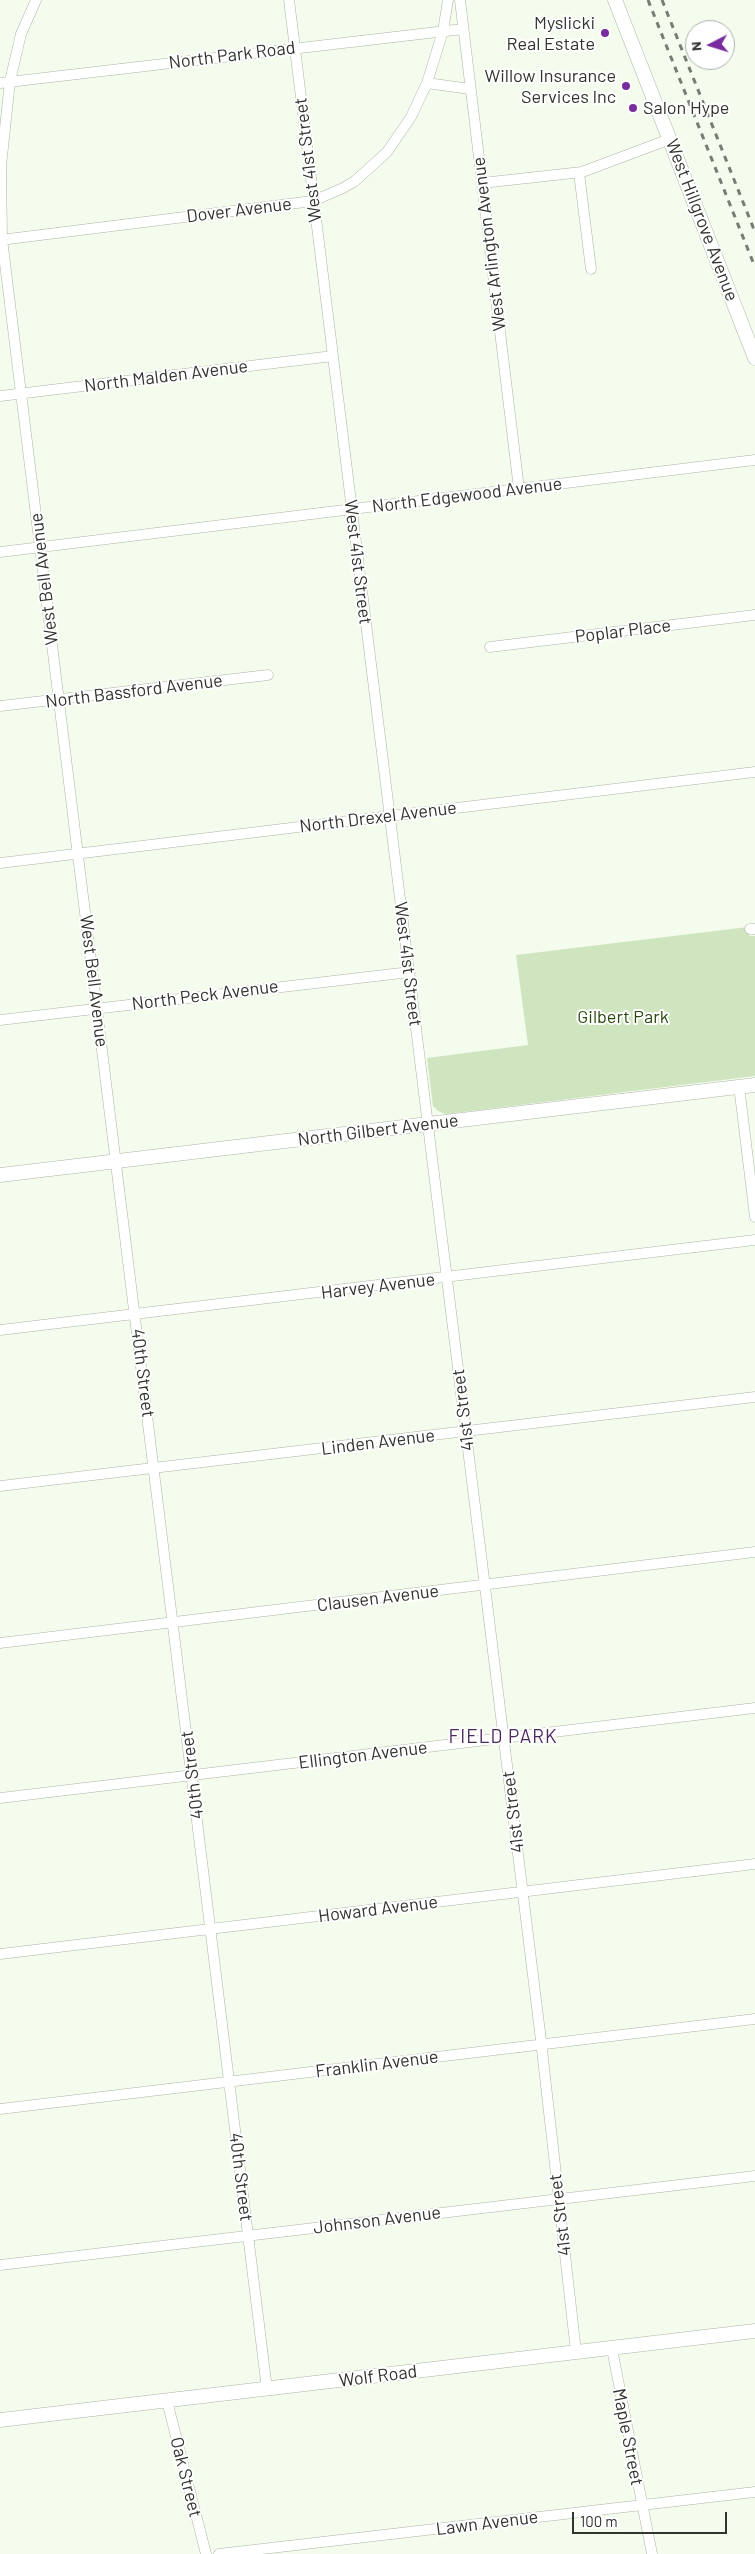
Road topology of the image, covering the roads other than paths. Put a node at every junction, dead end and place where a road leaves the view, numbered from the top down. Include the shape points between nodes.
1 (36, 0) edge
2 (289, 0) edge
3 (448, 0) edge
4 (460, 0) edge
5 (615, 0) edge
6 (463, 29) junction
7 (443, 31) junction
8 (294, 47) junction
9 (5, 82) edge
10 (427, 83) junction
11 (470, 89) junction
12 (670, 139) junction
13 (579, 172) junction
14 (482, 183) junction
15 (313, 202) junction
16 (1, 239) edge
17 (591, 270) dead end
18 (333, 356) junction
19 (755, 358) edge
20 (21, 394) junction
21 (0, 396) edge
22 (755, 460) edge
23 (519, 488) junction
24 (352, 510) junction
25 (40, 546) junction
26 (0, 552) edge
27 (755, 615) edge
28 (490, 647) dead end
29 (268, 675) dead end
30 (59, 700) junction
31 (0, 706) edge
32 (755, 772) edge
33 (390, 816) junction
34 (78, 854) junction
35 (0, 863) edge
36 (410, 972) junction
37 (97, 1008) junction
38 (0, 1020) edge
39 (755, 1084) edge
40 (739, 1086) junction
41 (428, 1124) junction
42 (118, 1161) junction
43 (0, 1175) edge
44 (755, 1217) edge
45 (755, 1240) edge
46 (447, 1278) junction
47 (135, 1314) junction
48 (0, 1330) edge
49 (755, 1397) edge
50 (466, 1431) junction
51 (154, 1468) junction
52 (0, 1486) edge
53 (755, 1552) edge
54 (484, 1585) junction
55 (173, 1623) junction
56 (0, 1643) edge
57 (755, 1708) edge
58 (504, 1738) junction
59 (192, 1775) junction
60 (0, 1798) edge
61 (755, 1864) edge
62 (522, 1892) junction
63 (211, 1930) junction
64 (0, 1954) edge
65 (755, 2019) edge
66 (541, 2045) junction
67 (228, 2081) junction
68 (0, 2109) edge
69 (755, 2176) edge
70 (558, 2199) junction
71 (248, 2236) junction
72 (0, 2265) edge
73 (755, 2331) edge
74 (612, 2349) junction
75 (576, 2352) junction
76 (267, 2389) junction
77 (167, 2401) junction
78 (0, 2420) edge
79 (755, 2492) edge
80 (642, 2505) junction
81 (206, 2554) edge
82 (219, 2554) edge
83 (652, 2554) edge

1 - 9 street, West Bell Avenue
2 - 8 street, West 41st Street
3 - 7 street, Dover Avenue
4 - 6 street, West Arlington Avenue
5 - 12 street, West Hillgrove Avenue
6 - 7 street, North Park Road
6 - 11 street, West Arlington Avenue
7 - 8 street, North Park Road
7 - 10 street, Dover Avenue
8 - 9 street, North Park Road
8 - 15 street, West 41st Street
9 - 16 street, West Bell Avenue
10 - 11 street
10 - 15 street, Dover Avenue via 412,117 387,152 355,181
11 - 14 street, West Arlington Avenue
12 - 13 street
12 - 19 street, West Hillgrove Avenue
13 - 14 street
13 - 17 street
14 - 23 street, West Arlington Avenue
15 - 16 street, Dover Avenue
15 - 18 street, West 41st Street
16 - 20 street, West Bell Avenue
18 - 20 street, North Malden Avenue
18 - 24 street, West 41st Street
20 - 21 street, North Malden Avenue
20 - 25 street, West Bell Avenue
22 - 23 street, North Edgewood Avenue
23 - 24 street, North Edgewood Avenue
24 - 25 street, North Edgewood Avenue
24 - 33 street, West 41st Street
25 - 26 street, North Edgewood Avenue
25 - 30 street, West Bell Avenue
27 - 28 street, Poplar Place
29 - 30 street, North Bassford Avenue
30 - 31 street, North Bassford Avenue
30 - 34 street, West Bell Avenue
32 - 33 street, North Drexel Avenue
33 - 34 street, North Drexel Avenue
33 - 36 street, West 41st Street
34 - 35 street, North Drexel Avenue
34 - 37 street, West Bell Avenue
36 - 37 street, North Peck Avenue
36 - 41 street, West 41st Street
37 - 38 street, North Peck Avenue
37 - 42 street, West Bell Avenue
39 - 40 street, North Gilbert Avenue
40 - 41 street, North Gilbert Avenue
40 - 44 street
41 - 42 street, North Gilbert Avenue
41 - 46 street, 41st Street
42 - 43 street, North Gilbert Avenue
42 - 47 street, 40th Street
45 - 46 street, Harvey Avenue
46 - 47 street, Harvey Avenue
46 - 50 street, 41st Street
47 - 48 street, Harvey Avenue
47 - 51 street, 40th Street
49 - 50 street, Linden Avenue
50 - 51 street, Linden Avenue
50 - 54 street, 41st Street
51 - 52 street, Linden Avenue
51 - 55 street, 40th Street
53 - 54 street, Clausen Avenue
54 - 55 street, Clausen Avenue
54 - 58 street, 41st Street
55 - 56 street, Clausen Avenue
55 - 59 street, 40th Street
57 - 58 street, Ellington Avenue
58 - 59 street, Ellington Avenue
58 - 62 street, 41st Street
59 - 60 street, Ellington Avenue
59 - 63 street, 40th Street
61 - 62 street, Howard Avenue
62 - 63 street, Howard Avenue
62 - 66 street, 41st Street
63 - 64 street, Howard Avenue
63 - 67 street, 40th Street
65 - 66 street, Franklin Avenue
66 - 67 street, Franklin Avenue
66 - 70 street, 41st Street
67 - 68 street, Franklin Avenue
67 - 71 street, 40th Street
69 - 70 street, Johnson Avenue
70 - 71 street, Johnson Avenue
70 - 75 street, 41st Street
71 - 72 street, Johnson Avenue
71 - 76 street, 40th Street
73 - 74 street, Wolf Road
74 - 75 street, Wolf Road
74 - 80 street, Maple Street
75 - 76 street, Wolf Road
76 - 77 street, Wolf Road
77 - 78 street, Wolf Road
77 - 81 street, Oak Street
79 - 80 street, Lawn Avenue
80 - 82 street, Lawn Avenue
80 - 83 street, Maple Street

